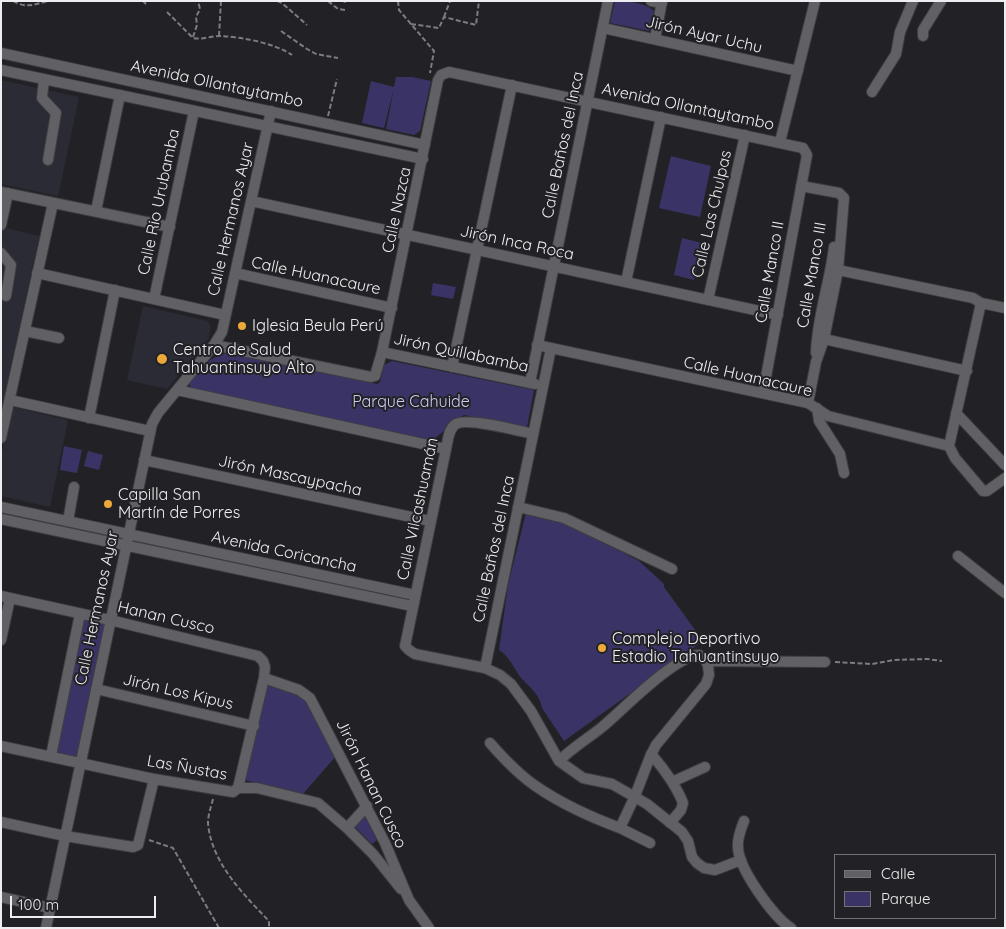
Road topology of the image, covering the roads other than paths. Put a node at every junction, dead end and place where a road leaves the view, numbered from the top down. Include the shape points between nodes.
1 (608, 1) edge
2 (651, 1) edge
3 (815, 1) edge
4 (913, 1) edge
5 (941, 1) edge
6 (662, 2) edge
7 (603, 28) junction
8 (923, 36) dead end
9 (655, 39) junction
10 (1, 53) edge
11 (1, 70) edge
12 (798, 71) junction
13 (441, 75) joint
14 (44, 79) junction
15 (512, 85) junction
16 (872, 92) dead end
17 (120, 95) junction
18 (588, 101) junction
19 (194, 111) junction
20 (271, 111) junction
21 (661, 117) junction
22 (267, 126) junction
23 (745, 135) junction
24 (780, 142) junction
25 (426, 145) junction
26 (807, 155) joint
27 (422, 159) junction
28 (48, 160) dead end
29 (801, 186) junction
30 (5, 193) edge
31 (842, 196) junction
32 (251, 201) junction
33 (53, 203) junction
34 (96, 211) junction
35 (1, 225) edge
36 (170, 227) junction
37 (407, 235) junction
38 (477, 250) junction
39 (1, 253) edge
40 (554, 266) junction
41 (838, 270) junction
42 (37, 272) junction
43 (235, 273) junction
44 (626, 282) junction
45 (115, 290) junction
46 (6, 296) dead end
47 (154, 299) junction
48 (708, 300) junction
49 (981, 303) junction
50 (392, 308) junction
51 (1005, 308) edge
52 (778, 315) junction
53 (225, 316) junction
54 (25, 331) junction
55 (59, 338) dead end
56 (824, 339) junction
57 (214, 345) junction
58 (537, 345) junction
59 (551, 348) junction
60 (382, 352) junction
61 (816, 362) junction
62 (452, 367) junction
63 (966, 371) junction
64 (530, 383) junction
65 (544, 386) junction
66 (177, 390) junction
67 (763, 393) junction
68 (10, 400) junction
69 (812, 406) junction
70 (956, 413) junction
71 (89, 418) junction
72 (150, 431) junction
73 (533, 434) junction
74 (1, 438) edge
75 (949, 446) junction
76 (446, 449) junction
77 (144, 460) junction
78 (1005, 464) edge
79 (844, 473) dead end
80 (1005, 478) edge
81 (74, 487) dead end
82 (1, 507) edge
83 (518, 507) junction
84 (1, 519) edge
85 (68, 521) junction
86 (430, 521) junction
87 (128, 534) junction
88 (126, 546) junction
89 (958, 556) dead end
90 (672, 568) dead end
91 (1005, 592) edge
92 (415, 595) junction
93 (6, 597) edge
94 (412, 606) junction
95 (80, 614) junction
96 (110, 620) junction
97 (1, 640) edge
98 (263, 661) joint
99 (706, 661) junction
100 (825, 662) road end
101 (485, 668) junction
102 (264, 678) junction
103 (96, 688) junction
104 (254, 726) junction
105 (490, 742) dead end
106 (1, 746) edge
107 (652, 754) junction
108 (51, 756) junction
109 (559, 761) junction
110 (80, 762) junction
111 (705, 766) dead end
112 (154, 779) junction
113 (672, 782) junction
114 (238, 788) junction
115 (635, 796) junction
116 (367, 806) junction
117 (744, 821) dead end
118 (1, 822) edge
119 (670, 822) junction
120 (347, 828) junction
121 (620, 828) junction
122 (65, 836) junction
123 (385, 843) junction
124 (650, 844) dead end
125 (373, 854) junction
126 (741, 860) junction
127 (1, 897) edge
128 (409, 900) junction
129 (50, 908) junction
130 (46, 928) edge
131 (429, 928) edge
132 (791, 928) edge

1 - 7 street, Calle Baños del Inca
2 - 6 street
3 - 12 street
4 - 16 street via 900,32 896,54
5 - 8 street via 923,30
6 - 9 street
7 - 9 street, Jirón Ayar Uchu
7 - 18 street, Calle Baños del Inca
9 - 12 street, Jirón Ayar Uchu
10 - 20 street, Avenida Ollantaytambo
11 - 14 street, Avenida Ollantaytambo
12 - 24 street
13 - 15 street, Avenida Ollantaytambo via 449,72
13 - 25 street, Calle Nazca
14 - 17 street, Avenida Ollantaytambo
14 - 28 street via 42,98 56,113
15 - 18 street, Avenida Ollantaytambo
15 - 38 street
17 - 19 street, Avenida Ollantaytambo
17 - 34 street
18 - 21 street, Avenida Ollantaytambo
18 - 40 street, Calle Baños del Inca
19 - 22 street, Avenida Ollantaytambo
19 - 36 street, Calle Rio Urubamba
20 - 22 street, Calle Hermanos Ayar
20 - 25 street, Avenida Ollantaytambo
21 - 23 street, Avenida Ollantaytambo
21 - 44 street
22 - 27 street, Avenida Ollantaytambo
22 - 32 street, Calle Hermanos Ayar
23 - 24 street, Avenida Ollantaytambo
23 - 48 street, Calle Las Chulpas
24 - 26 street, Avenida Ollantaytambo via 803,148
25 - 27 street, Calle Nazca
26 - 29 street, Calle Manco II
27 - 37 street, Calle Nazca
29 - 31 street
29 - 52 street, Calle Manco II
30 - 33 street
30 - 35 street
31 - 41 street, Calle Manco III
31 - 61 street, Calle Manco III via 816,338
32 - 37 street, Jirón Inca Roca
32 - 43 street, Calle Hermanos Ayar
33 - 34 street
33 - 42 street
34 - 36 street
36 - 47 street, Calle Rio Urubamba
37 - 38 street, Jirón Inca Roca
37 - 50 street, Calle Nazca
38 - 40 street, Jirón Inca Roca
38 - 62 street
39 - 46 street via 11,265
40 - 44 street, Jirón Inca Roca
40 - 58 street, Calle Baños del Inca
41 - 49 street via 973,298
41 - 56 street, Calle Manco III
42 - 45 street
42 - 54 street
43 - 50 street, Calle Huanacaure
43 - 53 street, Calle Hermanos Ayar
44 - 48 street, Jirón Inca Roca
45 - 47 street
45 - 71 street
47 - 53 street
48 - 52 street, Jirón Inca Roca
49 - 51 street
49 - 63 street
50 - 60 street, Calle Nazca
52 - 67 street, Calle Manco II
53 - 57 street, Calle Hermanos Ayar via 222,332
54 - 55 street
54 - 68 street
56 - 61 street, Calle Manco III
56 - 63 street
57 - 60 street, Jirón Quillabamba via 371,377 378,371
57 - 66 street, Calle Hermanos Ayar
58 - 59 street, Calle Huanacaure
58 - 64 street, Calle Baños del Inca
59 - 65 street, Calle Baños del Inca
59 - 67 street, Calle Huanacaure
60 - 62 street, Jirón Quillabamba
61 - 69 street, Calle Manco III
62 - 64 street, Jirón Quillabamba
63 - 70 street
64 - 65 street, Jirón Quillabamba
65 - 73 street, Calle Baños del Inca
66 - 72 street, Calle Hermanos Ayar via 154,418
66 - 76 street
67 - 69 street, Calle Huanacaure
68 - 71 street
68 - 74 street
69 - 75 street, Calle Huanacaure via 828,416
69 - 79 street via 840,454
70 - 75 street
70 - 78 street
71 - 72 street
72 - 77 street, Calle Hermanos Ayar
73 - 76 street, Calle Vilcashuamán via 462,421 452,427
73 - 83 street, Calle Baños del Inca
75 - 80 street via 983,491
76 - 86 street, Calle Vilcashuamán
77 - 86 street, Jirón Mascaypacha
77 - 87 street, Calle Hermanos Ayar
81 - 85 street
82 - 85 street, Avenida Coricancha
83 - 90 street via 564,518
83 - 101 street, Calle Baños del Inca
84 - 88 street, Avenida Coricancha
85 - 87 street, Avenida Coricancha
86 - 92 street, Calle Vilcashuamán
87 - 88 street, Calle Hermanos Ayar
87 - 92 street, Avenida Coricancha
88 - 94 street, Avenida Coricancha
88 - 96 street, Calle Hermanos Ayar
89 - 91 street
92 - 94 street, Calle Vilcashuamán
93 - 95 street, Hanan Cusco
93 - 97 street
94 - 101 street, Calle Vilcashuamán via 405,640 409,650
95 - 96 street, Hanan Cusco
95 - 108 street
96 - 98 street, Hanan Cusco via 258,656
96 - 103 street, Calle Hermanos Ayar
98 - 102 street, Las Ñustas
99 - 100 street
99 - 107 street via 709,671 706,684
99 - 109 street via 699,655 692,656 665,673
101 - 109 street via 511,684 531,711
102 - 104 street, Las Ñustas
102 - 116 street, Jirón Hanan Cusco via 299,690 310,698
103 - 104 street, Jirón Los Kipus
103 - 110 street, Calle Hermanos Ayar
104 - 114 street, Las Ñustas
105 - 121 street via 538,788
106 - 108 street, Las Ñustas
107 - 113 street
107 - 115 street
108 - 110 street, Las Ñustas
109 - 115 street via 583,778 612,784
110 - 112 street, Las Ñustas
110 - 122 street, Calle Hermanos Ayar
111 - 113 street
112 - 114 street, Las Ñustas via 233,792
112 - 122 street via 139,841 133,848
113 - 119 street via 684,803
114 - 120 street via 257,788 318,803
115 - 119 street
115 - 121 street
116 - 120 street
116 - 123 street, Jirón Hanan Cusco
117 - 126 street via 738,842
118 - 122 street
119 - 126 street via 686,836 692,857 704,868 715,870
120 - 125 street
121 - 124 street
122 - 129 street, Calle Hermanos Ayar
123 - 125 street
123 - 128 street, Jirón Hanan Cusco
125 - 128 street
126 - 132 street via 776,915
127 - 129 street
128 - 131 street, Jirón Hanan Cusco
129 - 130 street, Calle Hermanos Ayar

